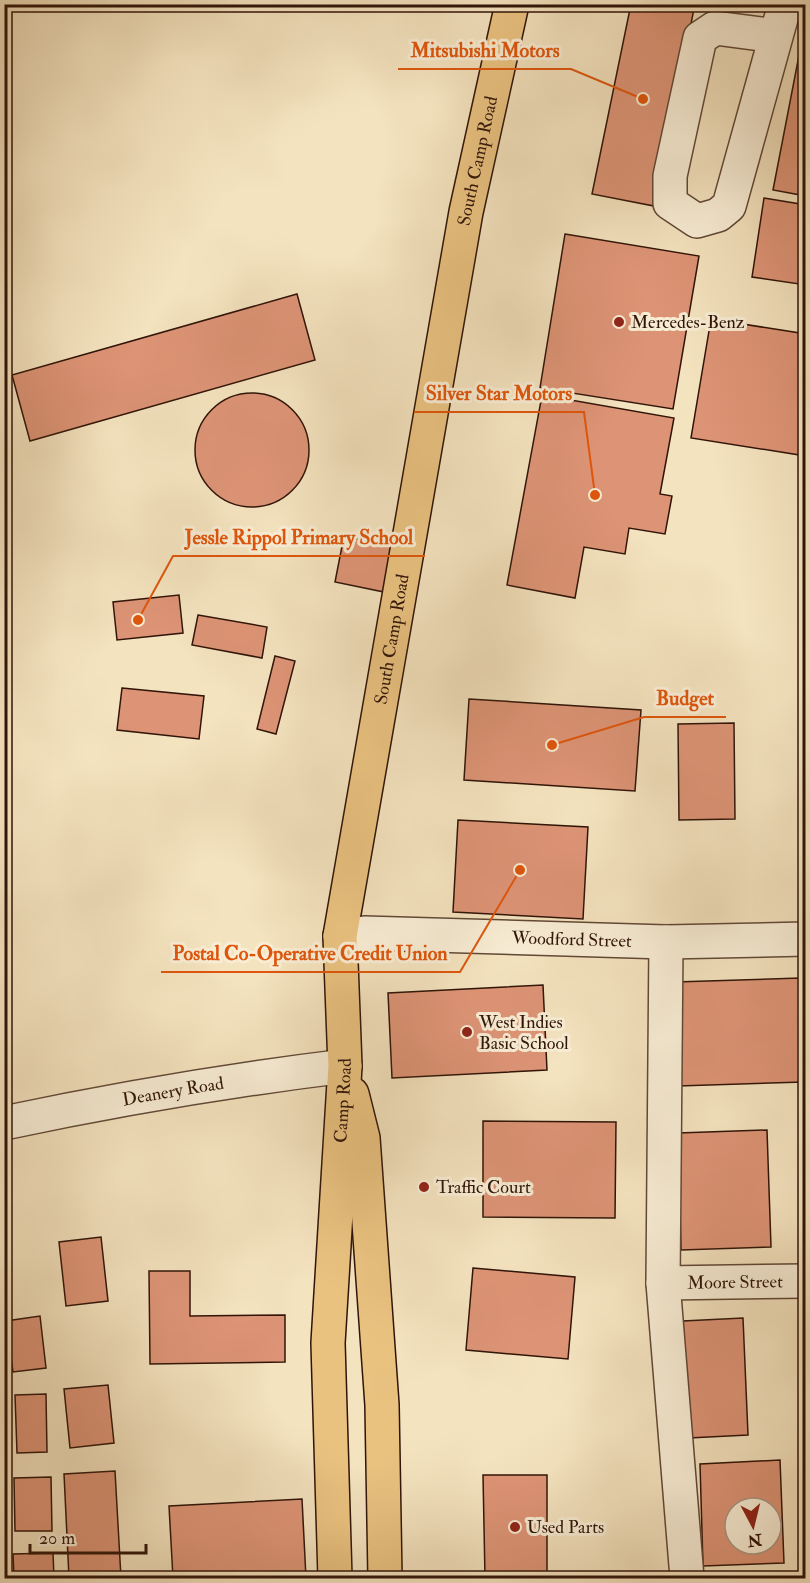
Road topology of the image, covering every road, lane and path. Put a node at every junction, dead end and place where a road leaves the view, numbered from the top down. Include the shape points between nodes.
1 (513, 4) edge
2 (785, 4) edge
3 (776, 36) junction
4 (340, 936) junction
5 (806, 939) edge
6 (666, 942) junction
7 (345, 1066) junction
8 (4, 1123) edge
9 (806, 1281) edge
10 (663, 1283) junction
11 (334, 1578) edge
12 (385, 1578) edge
13 (687, 1578) edge

1 - 4 main road, South Camp Road via 466,212
2 - 3 street
3 - 3 street via 716,28 700,38 670,176 670,202 697,221 718,215 729,206
4 - 6 street, Woodford Street via 364,933
4 - 7 main road, South Camp Road
5 - 6 street, Woodford Street
6 - 10 street
7 - 8 street, Deanery Road via 137,1095
7 - 11 main road, Camp Road via 328,1343
7 - 12 main road, Camp Road via 363,1137 382,1405
9 - 10 street, Moore Street
10 - 13 street

